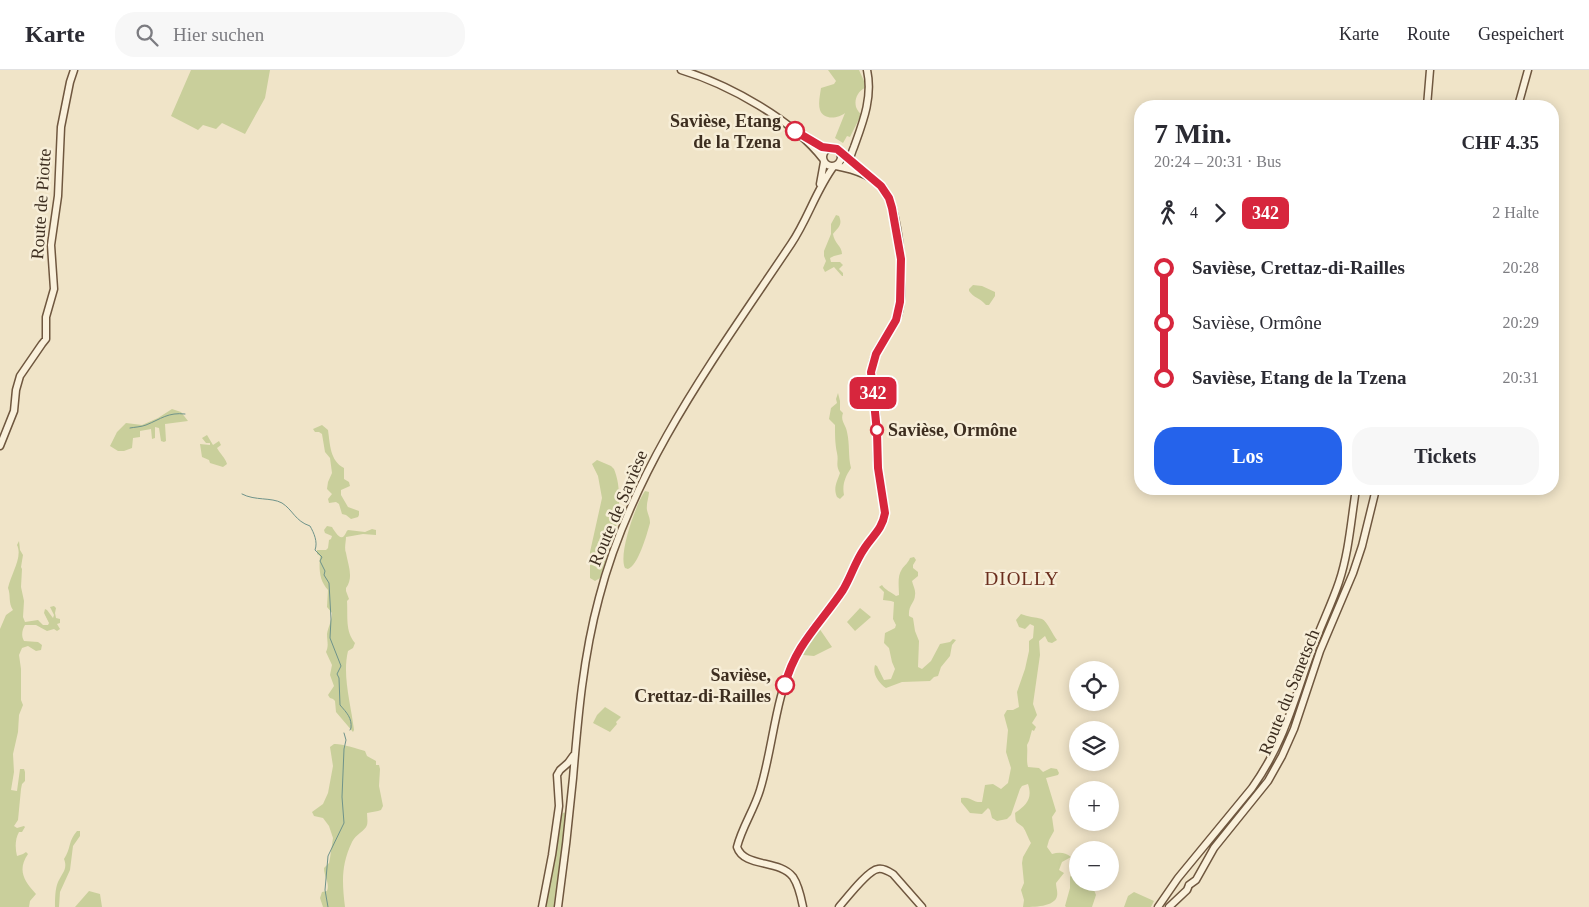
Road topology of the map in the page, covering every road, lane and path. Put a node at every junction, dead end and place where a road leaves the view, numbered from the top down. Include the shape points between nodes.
1 (74, 70) edge
2 (681, 70) edge
3 (866, 70) edge
4 (1430, 70) edge
5 (1528, 70) edge
6 (1428, 100) edge
7 (1520, 100) edge
8 (804, 137) junction
9 (828, 148) junction
10 (840, 152) junction
11 (849, 158) junction
12 (823, 160) junction
13 (835, 166) junction
14 (844, 167) junction
15 (878, 183) junction
16 (817, 195) junction
17 (0, 446) edge
18 (1355, 495) edge
19 (1375, 495) edge
20 (575, 752) junction
21 (573, 777) junction
22 (556, 778) junction
23 (1178, 878) junction
24 (1189, 885) junction
25 (542, 907) edge
26 (558, 907) edge
27 (803, 907) edge
28 (838, 907) edge
29 (922, 907) edge
30 (1158, 907) edge
31 (1169, 907) edge

1 - 17 street, Route de Piotte via 61,127 58,196 51,245 54,290 46,317 46,339 20,376 14,411
2 - 8 street via 734,92
3 - 11 street via 869,91 866,114
4 - 6 street
5 - 7 street
8 - 9 street
8 - 12 street
9 - 10 street
9 - 12 street
10 - 11 street
10 - 13 street via 841,160
11 - 14 street
11 - 15 street
12 - 13 street via 828,166
12 - 16 street
13 - 14 street
13 - 16 street, Route de Savièse
14 - 15 street
15 - 27 street via 890,202 901,262 898,313 872,368 878,464 885,513 881,528 862,551 844,588 806,638 788,672 761,786 737,847 747,858 777,866 790,874
16 - 20 street, Route de Savièse via 798,233 678,417 650,464 631,506 609,563 594,618
18 - 23 street via 1339,583 1281,740 1252,788
19 - 24 street, Route du Sanetsch via 1353,573 1282,756 1268,780 1214,848 1196,880
20 - 21 street, Route de Savièse
20 - 22 street
21 - 22 street via 564,772
21 - 26 street, Route de Savièse
22 - 25 street via 559,806
23 - 24 street
23 - 30 street
24 - 31 street, Route du Sanetsch
28 - 29 street via 872,871 878,869 892,874

